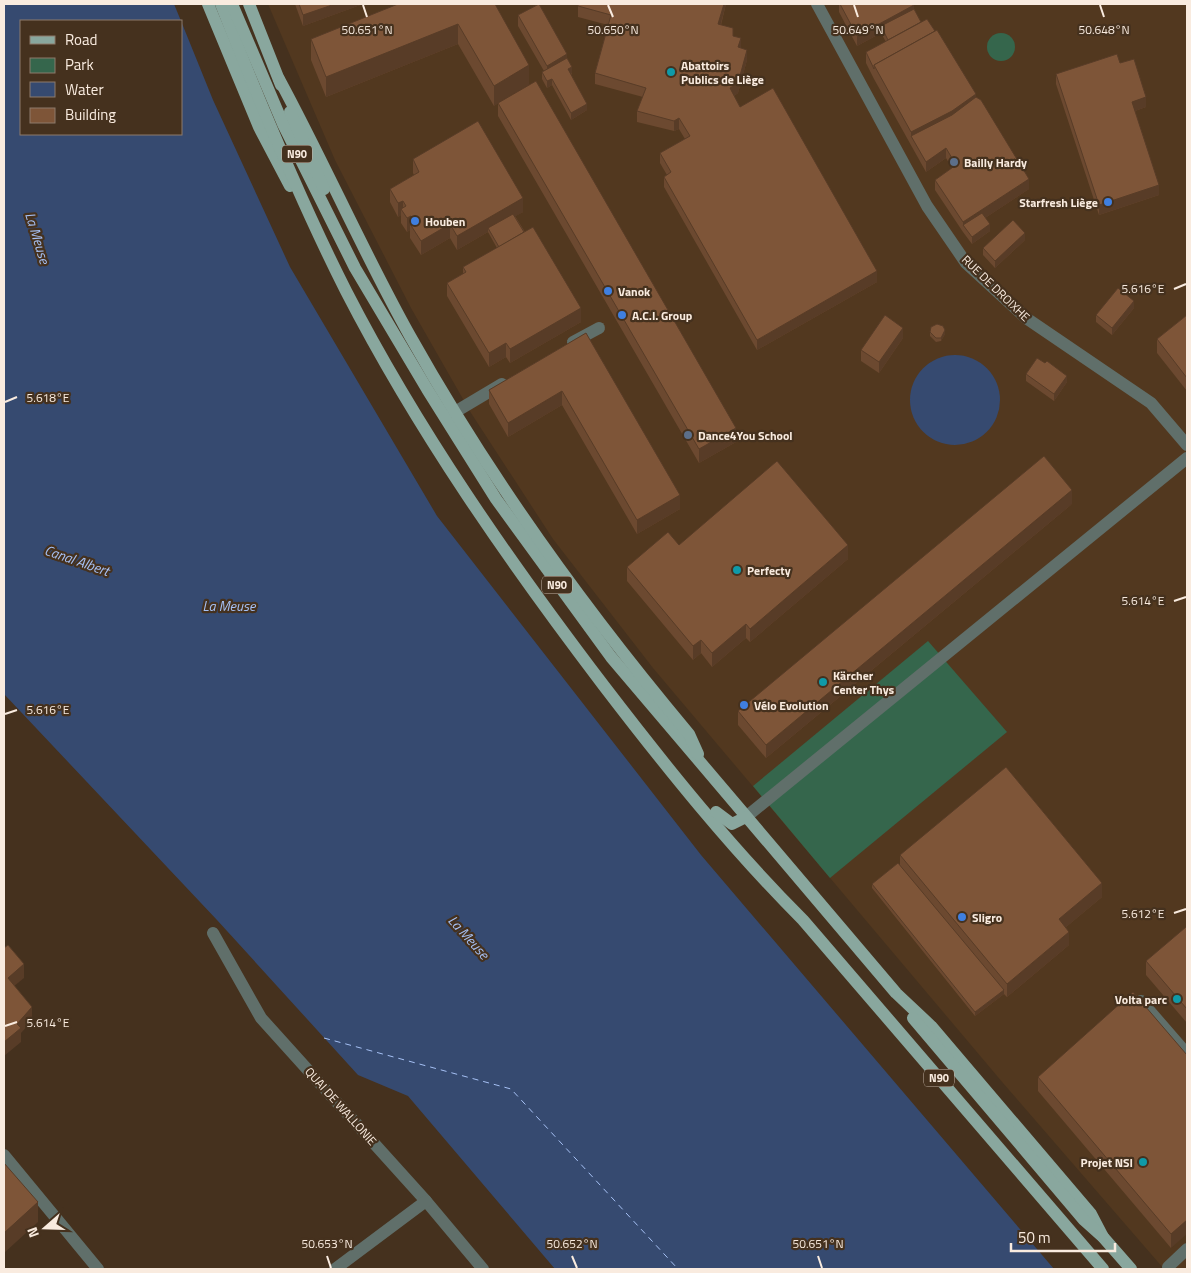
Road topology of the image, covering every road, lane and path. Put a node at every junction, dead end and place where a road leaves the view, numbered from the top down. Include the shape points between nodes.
1 (208, 4) edge
2 (221, 4) edge
3 (232, 4) edge
4 (249, 4) edge
5 (817, 4) edge
6 (279, 79) junction
7 (317, 231) junction
8 (373, 298) junction
9 (599, 328) dead end
10 (565, 347) edge
11 (514, 377) edge
12 (455, 412) junction
13 (1187, 445) edge
14 (1187, 458) edge
15 (628, 717) junction
16 (704, 768) junction
17 (746, 817) junction
18 (214, 933) dead end
19 (1141, 1001) edge
20 (1187, 1054) edge
21 (4, 1155) edge
22 (426, 1201) junction
23 (1187, 1249) edge
24 (1168, 1267) dead end
25 (98, 1269) edge
26 (336, 1269) edge
27 (483, 1269) edge
28 (1103, 1269) edge
29 (1131, 1269) edge

1 - 7 main road via 268,146
2 - 7 main road, N90
3 - 8 main road, N90 via 303,166
4 - 6 main road
5 - 13 street, RUE DE DROIXHE via 927,206 966,263 1026,318 1151,403
6 - 8 main road via 295,126 361,264
6 - 12 main road via 370,262
7 - 15 main road, N90 via 372,340 448,466 511,560
8 - 16 main road, N90 via 465,452 518,532 611,657
9 - 10 street
11 - 12 street
12 - 16 main road via 506,493 569,581 689,734
14 - 17 street
15 - 17 main road via 661,749 723,820 732,824
15 - 28 main road, N90 via 766,882 804,920
16 - 17 main road, N90
17 - 29 main road, N90 via 896,993 910,1016 1084,1220
18 - 22 street, QUAI DE WALLONIE via 261,1018
19 - 20 street
21 - 25 street
22 - 26 street
22 - 27 street, QUAI DE WALLONIE
23 - 24 street

